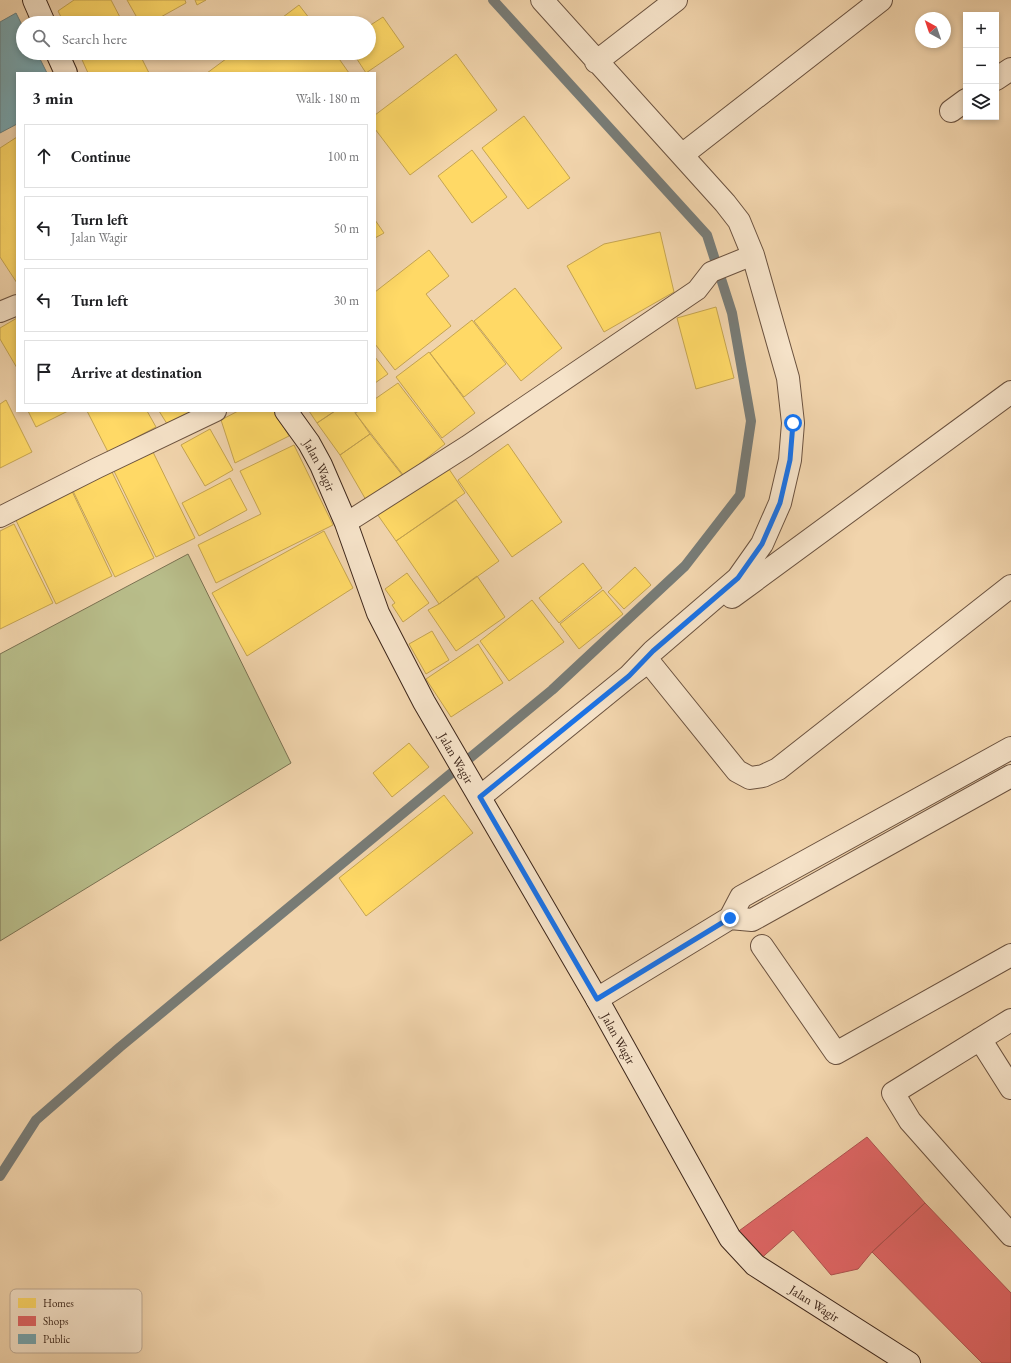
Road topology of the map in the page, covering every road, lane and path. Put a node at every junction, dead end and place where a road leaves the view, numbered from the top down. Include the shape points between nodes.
1 (34, 0) edge
2 (542, 0) edge
3 (676, 0) edge
4 (881, 0) edge
5 (41, 16) edge
6 (60, 60) edge
7 (596, 62) junction
8 (1011, 69) edge
9 (66, 72) edge
10 (999, 77) edge
11 (682, 155) junction
12 (753, 255) junction
13 (16, 305) edge
14 (0, 312) edge
15 (1011, 392) edge
16 (214, 412) edge
17 (287, 412) edge
18 (0, 517) edge
19 (346, 523) junction
20 (1011, 586) edge
21 (649, 662) junction
22 (629, 676) junction
23 (1011, 748) edge
24 (1011, 776) edge
25 (477, 792) junction
26 (730, 918) junction
27 (762, 946) dead end
28 (1011, 955) edge
29 (597, 999) junction
30 (1011, 1020) edge
31 (980, 1039) junction
32 (1011, 1088) edge
33 (1011, 1235) edge
34 (909, 1363) edge

1 - 5 street
2 - 7 street
3 - 7 street
4 - 11 street
6 - 9 street
7 - 11 street
8 - 10 street
11 - 12 street via 739,221
12 - 19 lane via 711,272 697,290 467,446
12 - 22 street via 788,378 793,423 790,460 780,503 762,544 738,578 653,651
13 - 14 lane
15 - 21 street via 765,572
16 - 18 lane
17 - 19 street, Jalan Wagir via 322,465
19 - 25 street, Jalan Wagir via 378,612 424,702
20 - 21 street via 778,769 763,776 750,778 737,771
21 - 22 street
22 - 25 street
23 - 26 street via 741,897
24 - 26 street via 752,920
25 - 29 street, Jalan Wagir
26 - 29 street
27 - 28 street via 836,1053
29 - 34 street, Jalan Wagir via 730,1238 755,1264
30 - 31 street
31 - 32 street
31 - 33 street via 893,1093 910,1121

